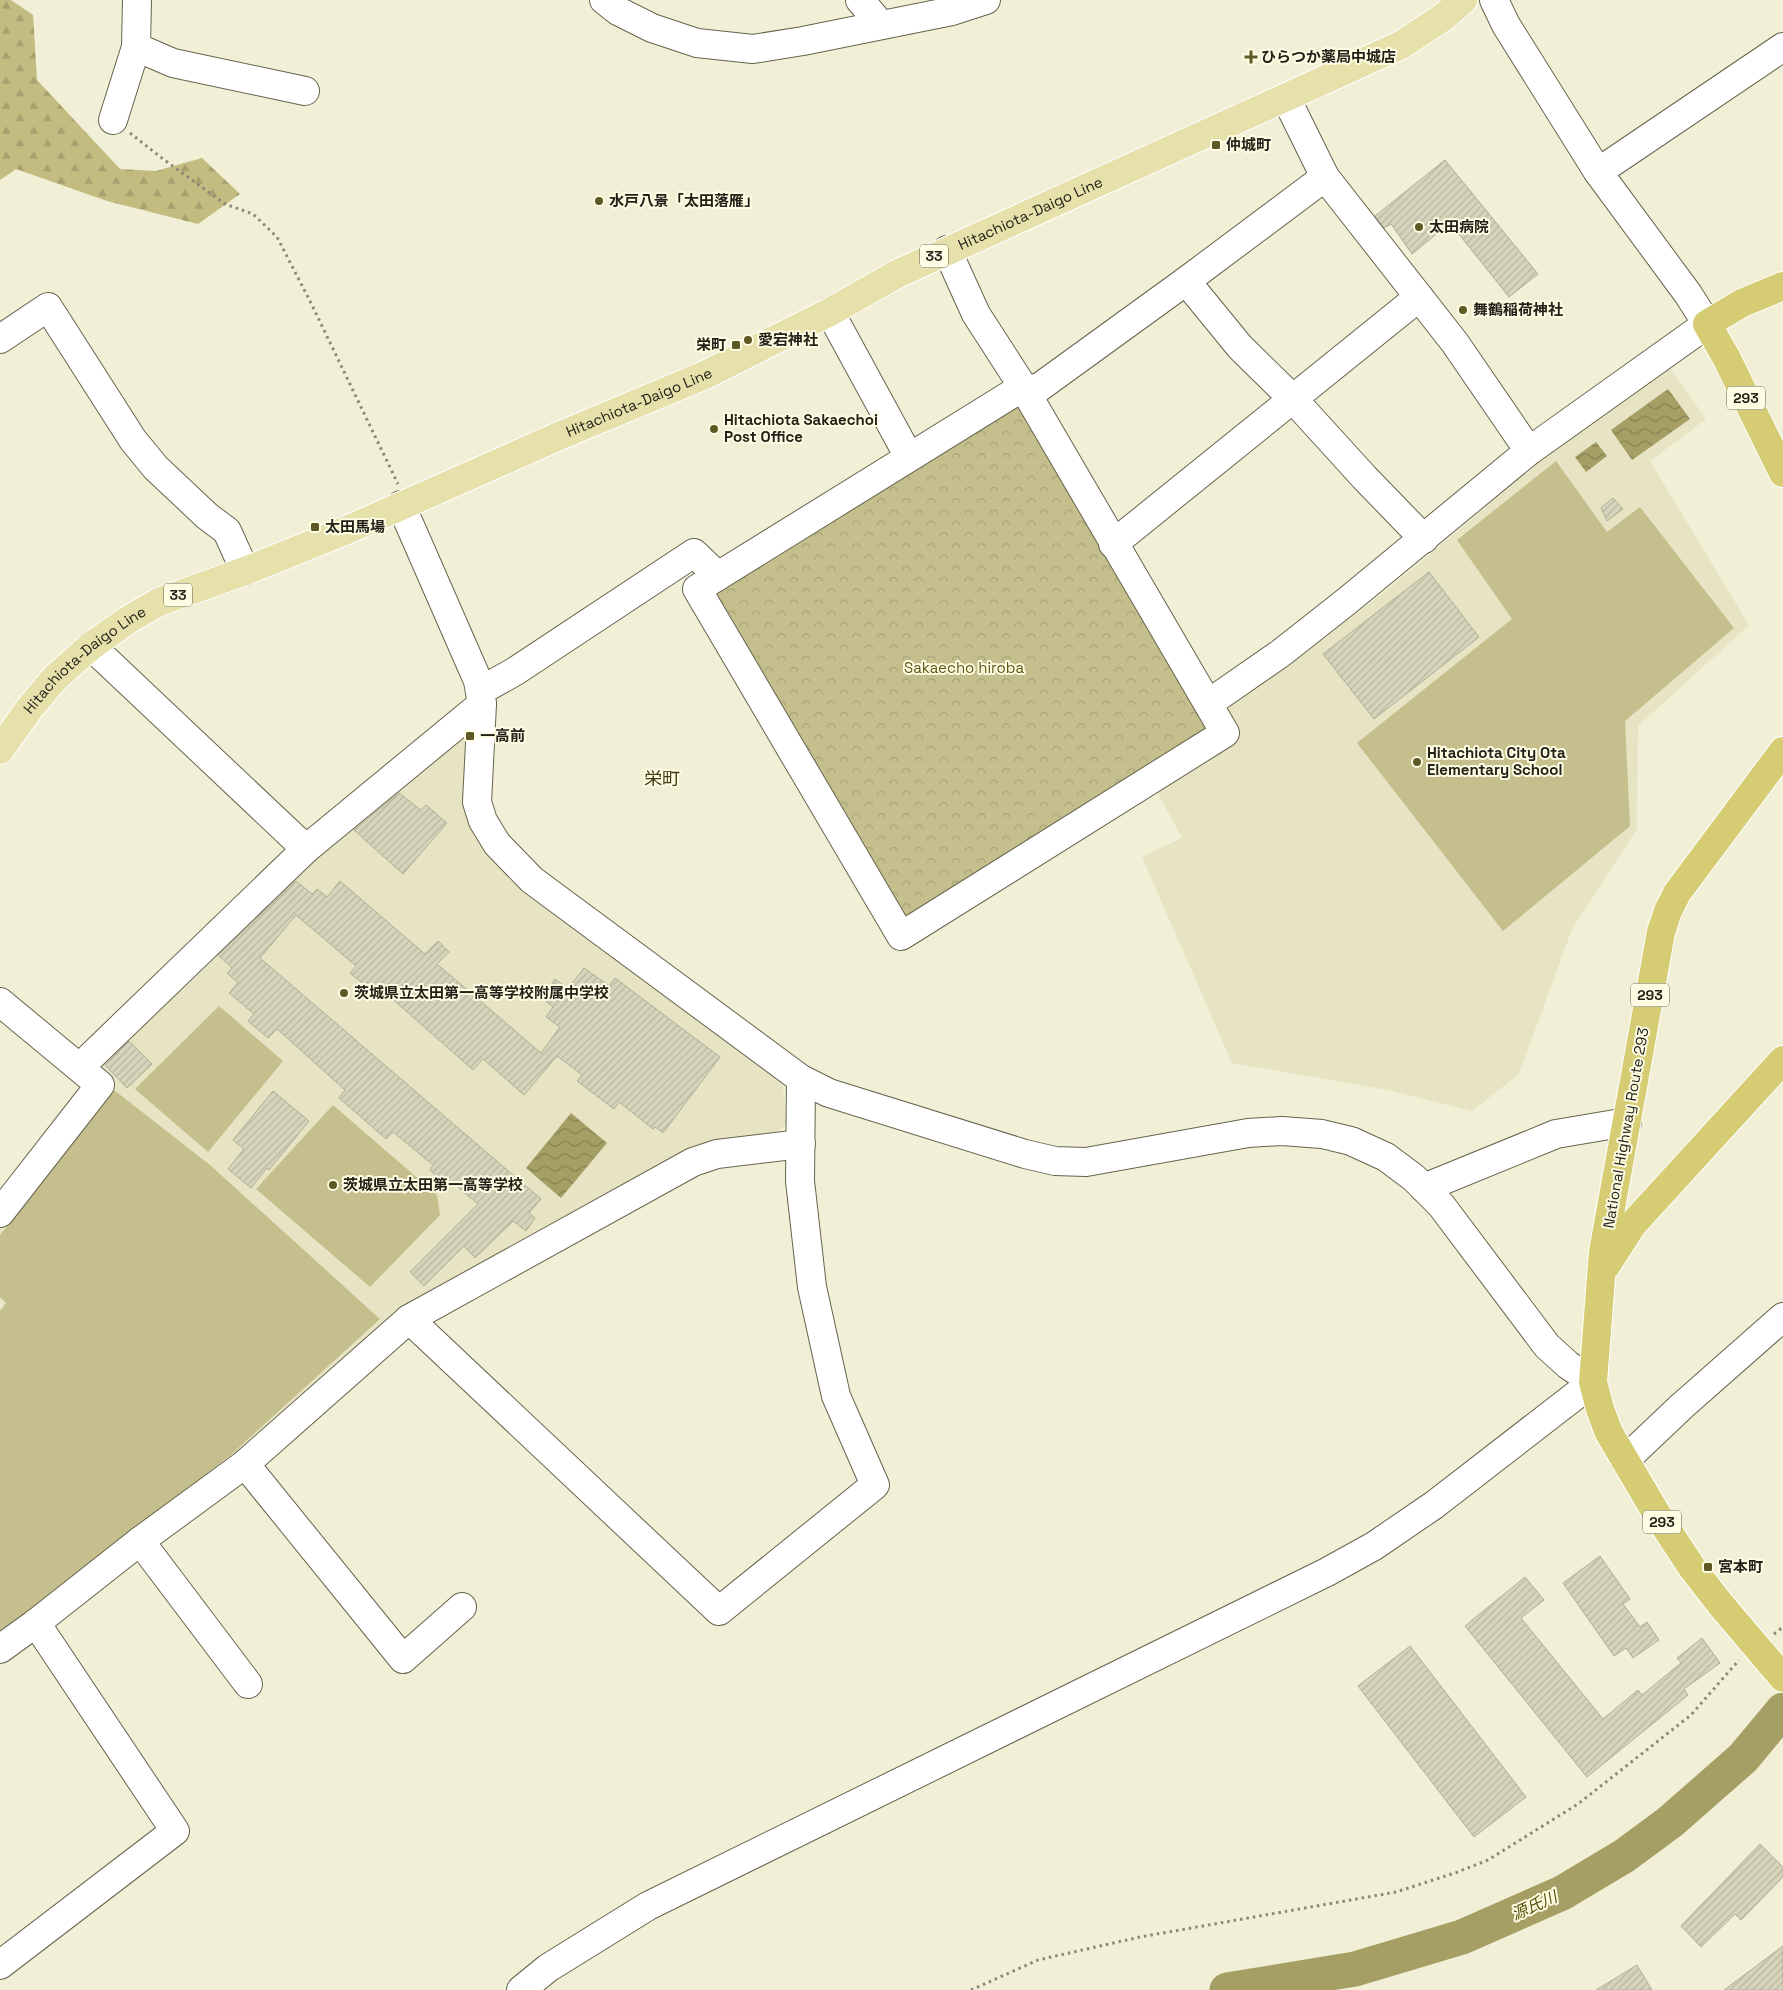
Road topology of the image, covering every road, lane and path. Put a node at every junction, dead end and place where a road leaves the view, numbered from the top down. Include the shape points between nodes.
1 (137, 0) edge
2 (604, 0) edge
3 (860, 0) edge
4 (986, 0) edge
5 (1463, 0) edge
6 (1494, 0) edge
7 (881, 25) junction
8 (136, 47) junction
9 (1783, 47) edge
10 (305, 91) dead end
11 (1286, 98) junction
12 (114, 120) joint
13 (1598, 172) junction
14 (1325, 177) junction
15 (947, 250) junction
16 (1186, 282) junction
17 (1783, 286) edge
18 (1419, 297) junction
19 (830, 312) junction
20 (1707, 324) junction
21 (0, 339) edge
22 (1023, 387) junction
23 (1293, 399) junction
24 (1529, 451) junction
25 (909, 457) junction
26 (1783, 473) edge
27 (404, 504) junction
28 (1424, 539) junction
29 (1113, 544) junction
30 (245, 571) junction
31 (718, 576) junction
32 (91, 646) junction
33 (481, 698) junction
34 (1209, 703) junction
35 (0, 750) edge
36 (1783, 751) edge
37 (306, 849) junction
38 (0, 1002) edge
39 (1783, 1060) edge
40 (80, 1067) junction
41 (801, 1078) junction
42 (1627, 1122) junction
43 (801, 1144) junction
44 (1424, 1188) junction
45 (0, 1213) edge
46 (1622, 1219) junction
47 (1783, 1317) edge
48 (409, 1319) junction
49 (1593, 1382) junction
50 (1625, 1460) junction
51 (245, 1464) junction
52 (140, 1541) junction
53 (462, 1607) dead end
54 (36, 1623) junction
55 (1783, 1627) edge
56 (0, 1649) edge
57 (1757, 1649) junction
58 (1783, 1678) edge
59 (248, 1684) dead end
60 (0, 1965) edge
61 (524, 1989) edge
62 (971, 1990) edge

1 - 8 street
2 - 7 street via 618,11 661,31 697,43 753,49
3 - 7 street
4 - 7 street
5 - 11 main road, Hitachiota-Daigo Line / 33 via 1401,45
6 - 13 street via 1506,25
8 - 10 street via 173,63
8 - 12 street
9 - 13 street
11 - 14 street
11 - 15 main road, Hitachiota-Daigo Line / 33
12 - 27 path via 225,204 253,214 277,237
13 - 20 street
14 - 16 street
14 - 18 street
15 - 19 main road, Hitachiota-Daigo Line / 33
15 - 22 street via 976,314
16 - 22 street via 1037,389
16 - 23 street via 1240,347
17 - 20 highway via 1742,303
18 - 23 street
18 - 24 street via 1455,342
19 - 25 street
19 - 27 main road, Hitachiota-Daigo Line / 33 via 705,375
20 - 24 street
20 - 26 highway, 293
21 - 30 street via 48,307 133,440 156,468 206,516 227,531
22 - 25 street
22 - 29 street
23 - 28 street
23 - 29 street
24 - 28 street
25 - 31 street
27 - 30 main road, Hitachiota-Daigo Line / 33
27 - 33 street via 478,680
28 - 34 street via 1280,653
29 - 34 street
30 - 32 main road, Hitachiota-Daigo Line / 33 via 159,602
31 - 33 street via 694,553 514,672
31 - 34 street via 697,589 901,936 1225,733
32 - 35 main road, Hitachiota-Daigo Line / 33 via 55,678
32 - 37 street
33 - 37 street
33 - 41 street via 477,802 483,821 497,844 532,880
36 - 42 highway, National Highway Route 293 / 293 via 1677,893 1668,911 1661,932
37 - 40 street
38 - 40 street
39 - 46 highway, National Highway Route 293
40 - 45 street via 100,1084
41 - 43 street
41 - 44 street via 829,1093 1055,1161 1086,1162 1248,1133 1282,1130 1351,1141 1386,1157
42 - 44 street via 1556,1134
42 - 46 highway, National Highway Route 293 / 293
43 - 48 street via 716,1154 693,1162
43 - 48 street via 800,1181 812,1288 836,1396 875,1486 719,1610
44 - 49 street via 1441,1205 1548,1346
46 - 49 highway, National Highway Route 293 / 293 via 1601,1274
47 - 50 street
48 - 51 street
49 - 50 highway, National Highway Route 293 / 293 via 1606,1425
49 - 61 street via 1434,1505 1374,1546 648,1906 548,1968
50 - 57 highway, National Highway Route 293 / 293 via 1693,1569
51 - 52 street
51 - 53 street via 403,1659
52 - 54 street
52 - 59 street
54 - 56 street
54 - 60 street via 175,1831
55 - 57 path
57 - 58 highway, National Highway Route 293 / 293
57 - 62 path via 1736,1662 1691,1715 1578,1804 1488,1860 1396,1892 1140,1937 1038,1960

